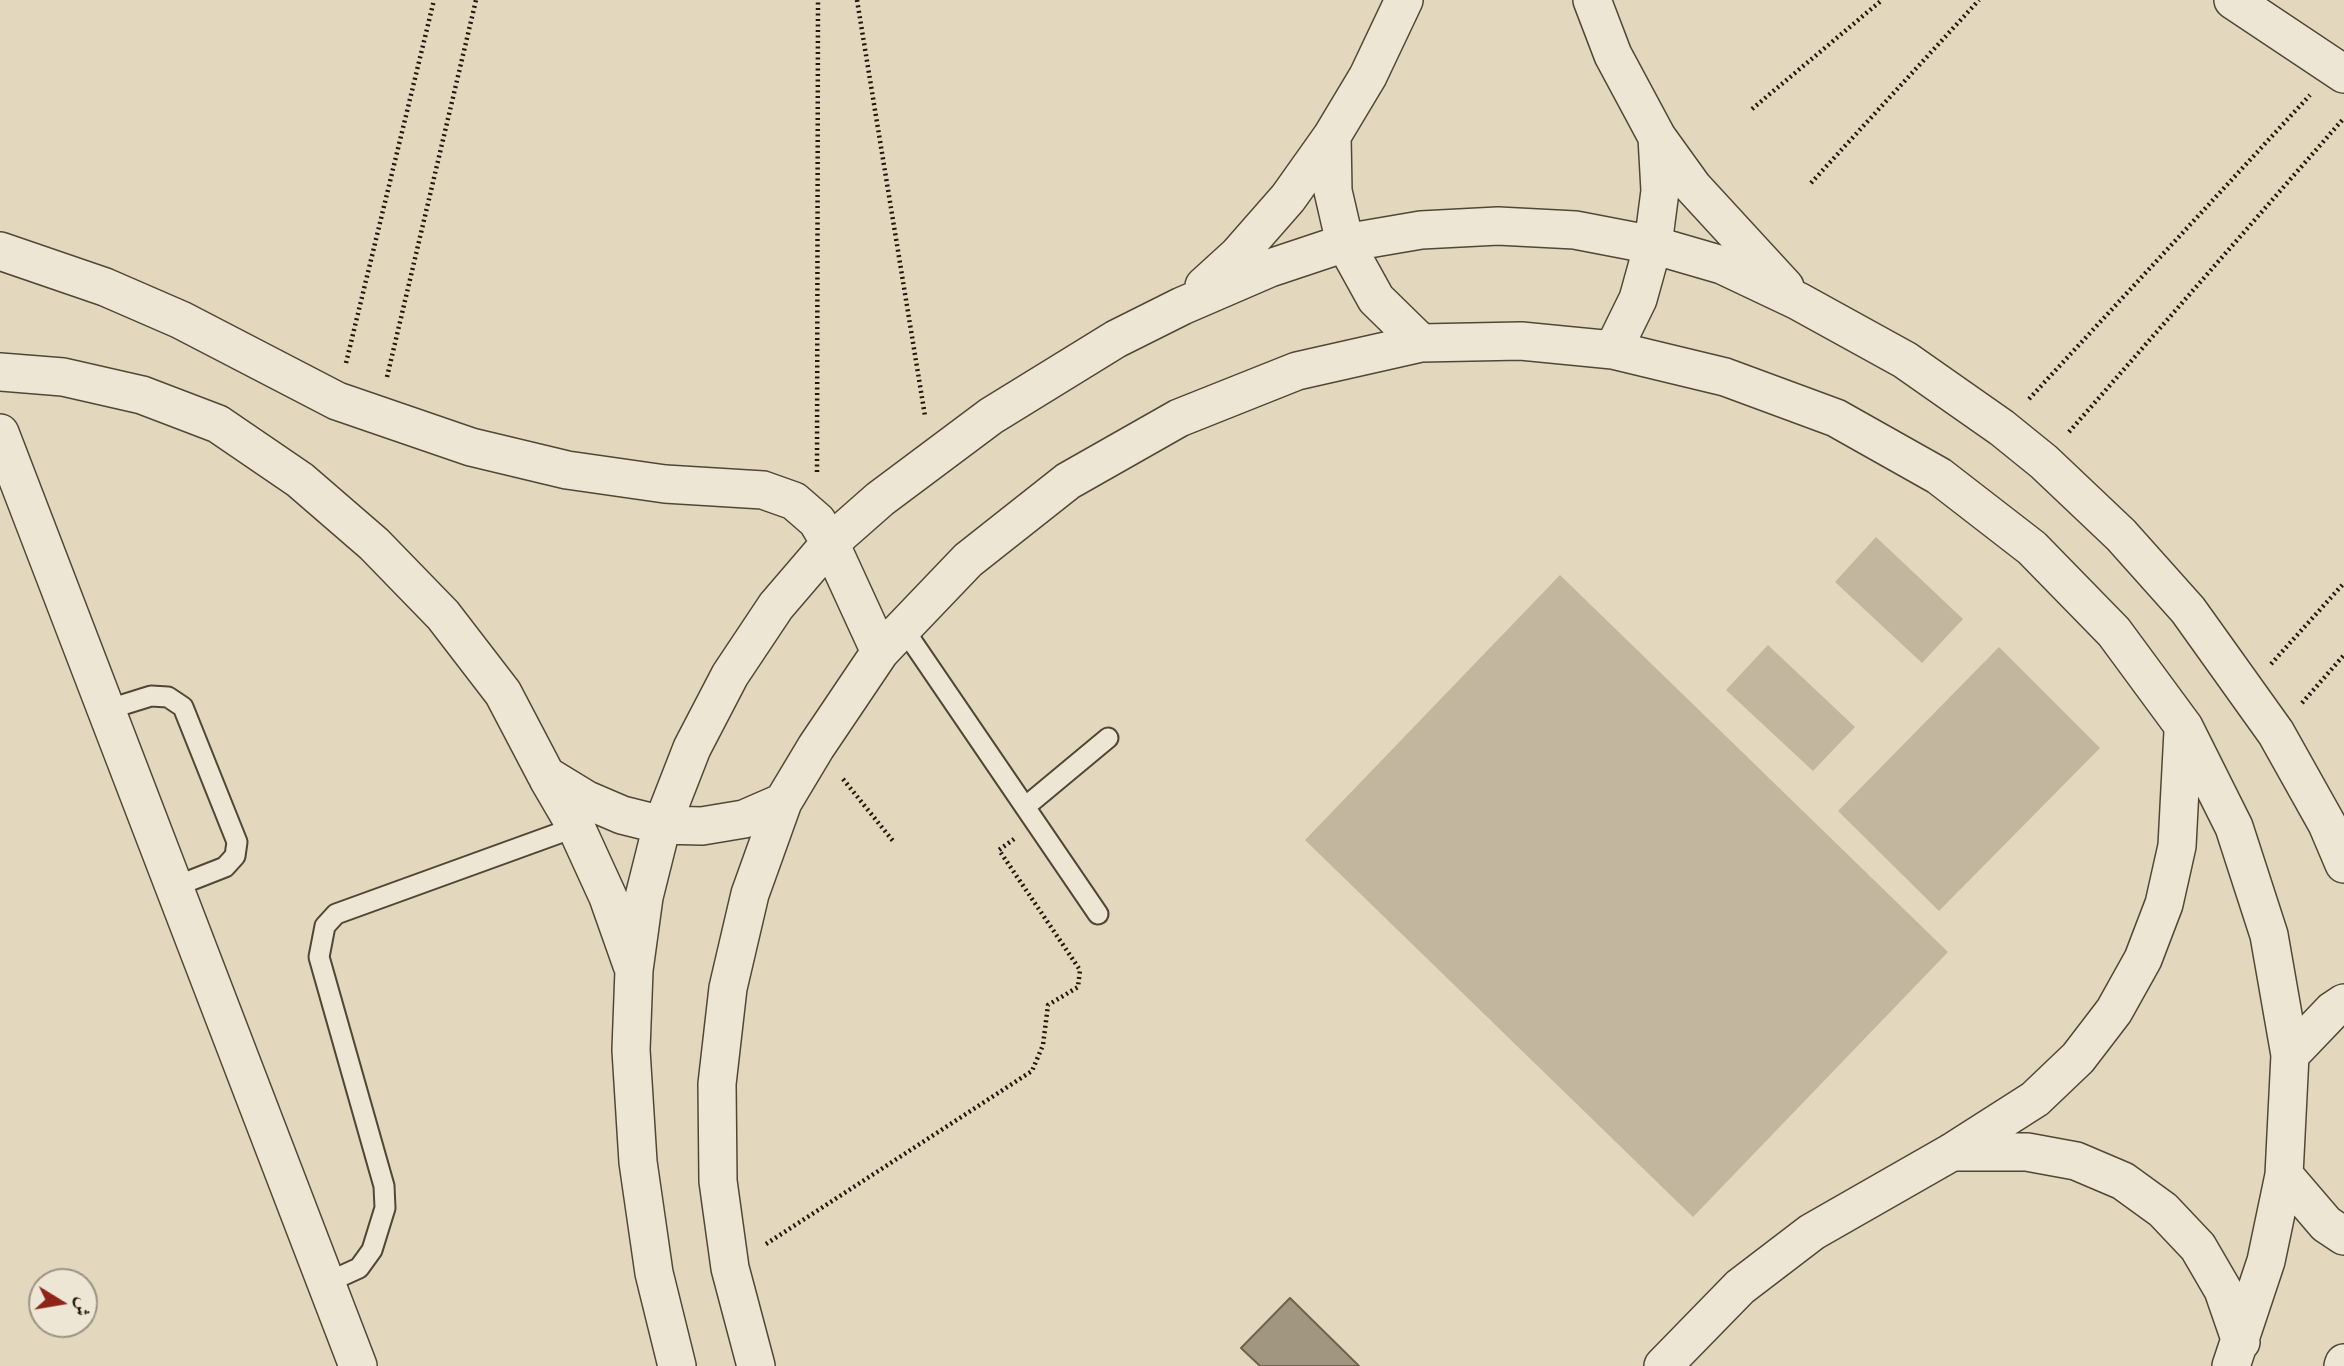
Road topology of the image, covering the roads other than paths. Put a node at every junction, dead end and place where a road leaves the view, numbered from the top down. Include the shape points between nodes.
1 (1404, 0) edge
2 (1592, 0) edge
3 (2233, 0) edge
4 (2340, 71) edge
5 (1332, 136) junction
6 (1657, 137) junction
7 (1345, 243) junction
8 (1653, 245) junction
9 (0, 251) edge
10 (1798, 301) junction
11 (1182, 306) junction
12 (1421, 343) junction
13 (1613, 350) junction
14 (0, 372) edge
15 (0, 433) edge
16 (823, 532) junction
17 (891, 640) junction
18 (106, 710) junction
19 (2183, 727) junction
20 (1108, 738) dead end
21 (546, 775) junction
22 (783, 802) junction
23 (1025, 807) junction
24 (662, 825) junction
25 (576, 827) junction
26 (2335, 833) edge
27 (2344, 864) edge
28 (174, 887) junction
29 (1098, 914) dead end
30 (634, 970) junction
31 (2344, 1003) edge
32 (2290, 1055) junction
33 (1952, 1152) junction
34 (2284, 1175) junction
35 (2344, 1236) edge
36 (326, 1283) junction
37 (2236, 1354) edge
38 (358, 1366) edge
39 (677, 1366) edge
40 (756, 1366) edge
41 (1663, 1366) edge

1 - 5 street via 1368,76
2 - 6 street via 1613,55
3 - 4 street
5 - 7 street via 1333,191
5 - 11 street via 1288,198 1238,255
6 - 8 street via 1660,191
6 - 10 street via 1693,187
7 - 8 street via 1421,230 1498,226 1574,230
7 - 11 street via 1270,268
7 - 12 street via 1377,299
8 - 10 street via 1722,265
8 - 13 street via 1637,299
9 - 16 street via 105,286 377,417 471,447 567,470 665,484 763,490 794,501
10 - 26 street via 1905,360 2002,428 2121,535 2188,610 2248,690
11 - 16 street via 1053,376
12 - 13 street via 1521,341
12 - 17 street via 1297,371 1179,418 1068,481 968,559
13 - 19 street via 1725,377 1836,418 1939,476 2032,548 2114,632
14 - 21 street via 63,377 142,395 218,424 300,480 374,544 443,615 503,693
15 - 18 street
16 - 17 street
16 - 24 street via 730,674 692,748
17 - 22 street
17 - 23 lane
18 - 28 street
18 - 28 lane via 150,696 168,697 183,707 237,842 225,867
19 - 32 street via 2234,827 2269,935
19 - 33 street via 2177,846 2164,904 2143,959 2114,1011 2078,1058 2035,1099
20 - 23 lane
21 - 24 street via 587,800
21 - 25 street
22 - 24 street via 744,819 702,826
22 - 40 street via 750,894 726,1002 717,1084 718,1181 730,1268
23 - 29 lane
24 - 30 street via 644,897
25 - 30 street
25 - 36 lane via 337,914 326,926 319,957 384,1186 385,1208 372,1250 359,1268
26 - 27 street
28 - 36 street
30 - 39 street via 631,1051 638,1162 654,1273
31 - 32 street
32 - 34 street
33 - 37 street via 2027,1152 2076,1161 2123,1181 2163,1210 2198,1247 2223,1290
33 - 41 street via 1812,1232 1740,1287
34 - 35 street via 2326,1224
34 - 37 street via 2266,1261
36 - 38 street

